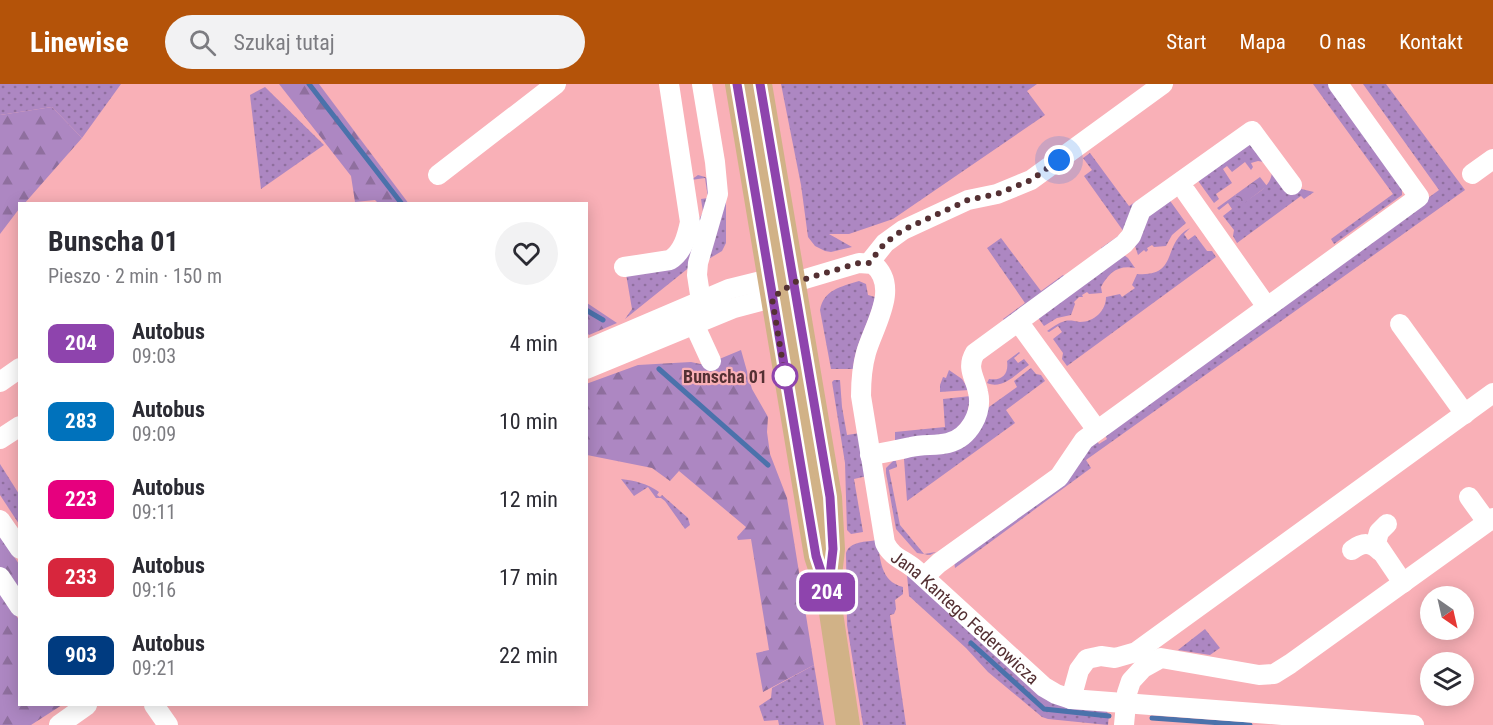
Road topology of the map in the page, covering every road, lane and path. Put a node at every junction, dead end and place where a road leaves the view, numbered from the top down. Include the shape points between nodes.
1 (556, 84) edge
2 (669, 84) edge
3 (702, 84) edge
4 (737, 84) edge
5 (760, 84) edge
6 (1163, 84) edge
7 (1338, 84) edge
8 (1493, 159) edge
9 (715, 162) junction
10 (682, 166) junction
11 (1472, 174) dead end
12 (438, 175) dead end
13 (1292, 185) dead end
14 (1186, 192) dead end
15 (869, 263) junction
16 (624, 267) dead end
17 (795, 282) junction
18 (771, 289) junction
19 (701, 301) junction
20 (1267, 307) junction
21 (694, 324) junction
22 (1400, 324) dead end
23 (1023, 327) dead end
24 (588, 349) edge
25 (711, 361) dead end
26 (588, 368) edge
27 (18, 369) edge
28 (0, 382) edge
29 (1493, 393) edge
30 (1465, 414) junction
31 (18, 427) edge
32 (1097, 430) junction
33 (0, 439) edge
34 (870, 455) junction
35 (1469, 497) dead end
36 (0, 520) edge
37 (1490, 520) edge
38 (1387, 524) dead end
39 (18, 546) edge
40 (1352, 550) dead end
41 (1380, 551) junction
42 (0, 577) edge
43 (924, 577) junction
44 (1403, 583) junction
45 (828, 593) junction
46 (18, 604) edge
47 (1153, 662) junction
48 (1071, 699) junction
49 (1125, 703) junction
50 (86, 706) edge
51 (1159, 706) junction
52 (60, 725) edge
53 (848, 725) edge
54 (1124, 725) edge
55 (1414, 725) edge

1 - 12 street
2 - 10 street
3 - 9 street
4 - 18 main road
5 - 17 main road
6 - 15 street via 1031,180 997,194 968,200 903,230 885,243
7 - 20 street via 1419,196
8 - 11 street
9 - 10 street
9 - 19 street via 717,200 697,275
10 - 16 street via 690,222 677,256
13 - 34 street via 1252,130 1142,210 1124,244 975,353 970,370 979,405 974,422 962,435 947,443
14 - 20 street
15 - 17 street
15 - 34 street, Jana Kantego Federowicza via 879,270 884,286 882,308 861,381
17 - 18 street
17 - 45 main road via 830,497 833,549
18 - 19 street via 729,289
18 - 21 street
18 - 45 main road via 816,556
19 - 24 street
20 - 32 street
21 - 25 street
21 - 26 street
22 - 30 street
23 - 32 street
27 - 28 street
29 - 30 street
30 - 48 street via 1136,652 1087,659 1079,670
31 - 33 street
32 - 43 street via 1084,440 1059,477
34 - 43 street, Jana Kantego Federowicza via 885,543 897,558
35 - 37 street
36 - 39 street
37 - 44 street
38 - 41 street via 1376,539
40 - 41 street via 1366,543
41 - 44 street
42 - 46 street
43 - 48 street, Jana Kantego Federowicza via 1044,687
44 - 47 street via 1274,674 1250,674 1164,658
45 - 53 main road
47 - 49 street via 1134,676
47 - 51 street via 1146,684
48 - 49 street, Jana Kantego Federowicza
49 - 51 street, Jana Kantego Federowicza
49 - 54 street
50 - 52 street
51 - 55 street, Jana Kantego Federowicza

